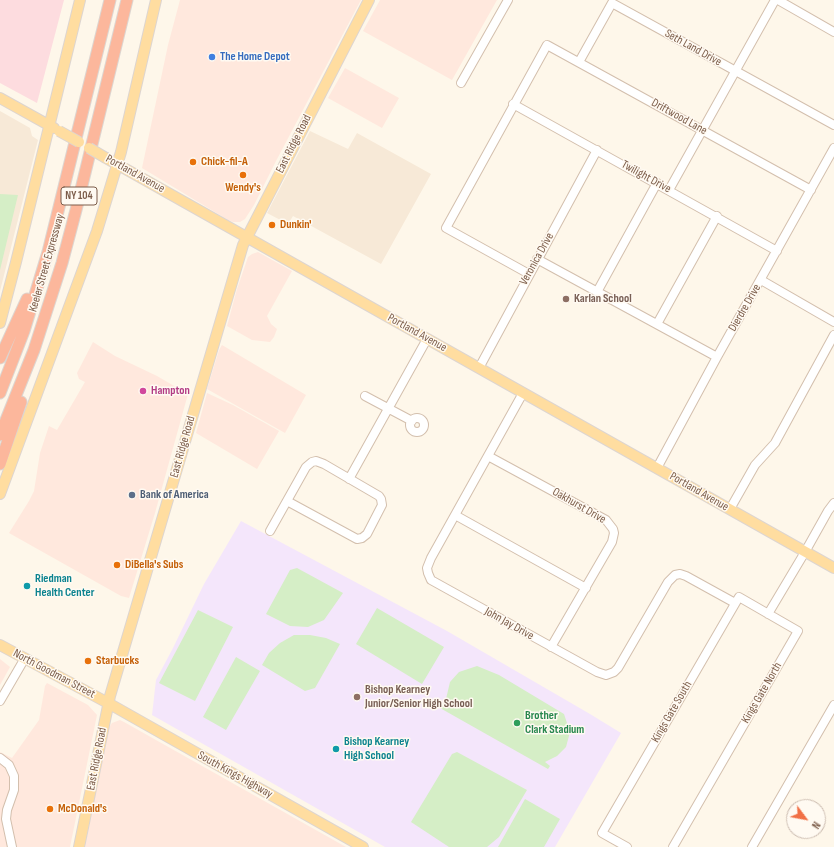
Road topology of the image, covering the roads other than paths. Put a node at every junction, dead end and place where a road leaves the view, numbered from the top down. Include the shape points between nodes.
1 (80, 0) edge
2 (110, 0) edge
3 (127, 0) edge
4 (132, 0) edge
5 (156, 0) edge
6 (369, 0) edge
7 (508, 0) edge
8 (775, 0) edge
9 (778, 0) edge
10 (834, 32) edge
11 (579, 62) junction
12 (736, 71) junction
13 (109, 76) junction
14 (461, 83) dead end
15 (0, 98) edge
16 (513, 104) junction
17 (49, 125) junction
18 (834, 125) edge
19 (703, 130) junction
20 (834, 148) edge
21 (597, 150) junction
22 (117, 164) junction
23 (657, 183) junction
24 (669, 190) junction
25 (811, 190) junction
26 (717, 216) junction
27 (55, 226) junction
28 (246, 237) junction
29 (778, 251) junction
30 (537, 259) junction
31 (529, 274) junction
32 (761, 280) junction
33 (597, 292) junction
34 (46, 315) junction
35 (0, 322) edge
36 (834, 322) edge
37 (657, 324) junction
38 (834, 335) edge
39 (427, 339) junction
40 (717, 357) junction
41 (0, 358) edge
42 (479, 368) junction
43 (0, 393) edge
44 (523, 393) junction
45 (365, 396) dead end
46 (388, 408) junction
47 (412, 421) dead end
48 (0, 435) edge
49 (488, 456) junction
50 (0, 464) edge
51 (657, 468) junction
52 (349, 479) junction
53 (0, 494) edge
54 (287, 501) junction
55 (834, 504) edge
56 (730, 509) junction
57 (455, 515) junction
58 (270, 531) dead end
59 (805, 552) junction
60 (834, 568) edge
61 (586, 588) junction
62 (735, 603) junction
63 (768, 614) junction
64 (0, 645) edge
65 (551, 647) junction
66 (25, 658) junction
67 (0, 701) edge
68 (108, 703) junction
69 (834, 705) edge
70 (0, 758) edge
71 (12, 847) edge
72 (79, 847) edge
73 (363, 847) edge
74 (627, 847) edge
75 (673, 847) edge
76 (752, 847) edge

1 - 17 main road
2 - 27 highway, Keeler Street Expressway / NY 104
3 - 13 highway, Keeler Street Expressway / NY 104
4 - 13 highway
5 - 22 main road
6 - 28 main road, East Ridge Road
7 - 14 street
8 - 12 street
9 - 10 street
11 - 12 street, Seth Land Drive via 612,3
11 - 16 street, Driftwood Lane via 546,45
11 - 19 street, Driftwood Lane
12 - 18 street, Seth Land Drive
12 - 19 street
13 - 34 highway, Keeler Street Expressway / NY 104 via 69,236
15 - 17 main road, Portland Avenue
16 - 21 street, Twilight Drive
16 - 31 street via 446,228
17 - 22 main road, Portland Avenue, bridge
17 - 35 main road
19 - 24 street
19 - 25 street, Driftwood Lane
20 - 25 street, Dierdre Drive
21 - 23 street, Twilight Drive
21 - 30 street, Veronica Drive
22 - 28 main road, Portland Avenue
22 - 53 main road via 93,243
23 - 24 street, Twilight Drive
23 - 33 street
24 - 26 street, Twilight Drive
25 - 29 street, Dierdre Drive
26 - 29 street, Twilight Drive
26 - 37 street
27 - 41 highway via 32,288
27 - 43 highway, Keeler Street Expressway / NY 104 via 29,313
28 - 39 main road, Portland Avenue
28 - 68 main road, East Ridge Road
29 - 32 street, Dierdre Drive
30 - 31 street, Veronica Drive
30 - 33 street
31 - 42 street, Veronica Drive
32 - 36 street
32 - 40 street, Dierdre Drive
33 - 37 street
34 - 48 highway, Keeler Street Expressway / NY 104
34 - 50 highway
37 - 40 street
38 - 56 street via 775,443 755,465
39 - 42 main road, Portland Avenue
39 - 46 street
40 - 51 street, Dierdre Drive
42 - 44 main road, Portland Avenue
44 - 49 street, John Jay Drive
44 - 51 main road, Portland Avenue
45 - 46 street
46 - 47 street
46 - 52 street
49 - 57 street, John Jay Drive
49 - 61 street, Oakhurst Drive via 610,524 614,533 612,542
51 - 56 main road, Portland Avenue
52 - 54 street via 320,462 312,462 306,467
52 - 54 street via 379,496 382,502 367,534 362,538 357,539
54 - 58 street
55 - 59 street
56 - 59 main road, Portland Avenue
57 - 61 street
57 - 65 street, John Jay Drive via 428,563 429,576 438,585
59 - 60 main road, Portland Avenue
59 - 63 street
61 - 65 street, Oakhurst Drive
62 - 63 street via 739,597
62 - 65 street, John Jay Drive via 686,576 675,575 668,582 614,672 602,674
62 - 74 street, Kings Gate South via 602,833
63 - 75 street, Kings Gate North via 798,631
64 - 66 main road, North Goodman Street
66 - 67 street
66 - 68 main road, North Goodman Street
68 - 72 main road, East Ridge Road
68 - 73 main road, South Kings Highway
69 - 76 street
70 - 71 street via 9,765 14,776 14,790 6,819

